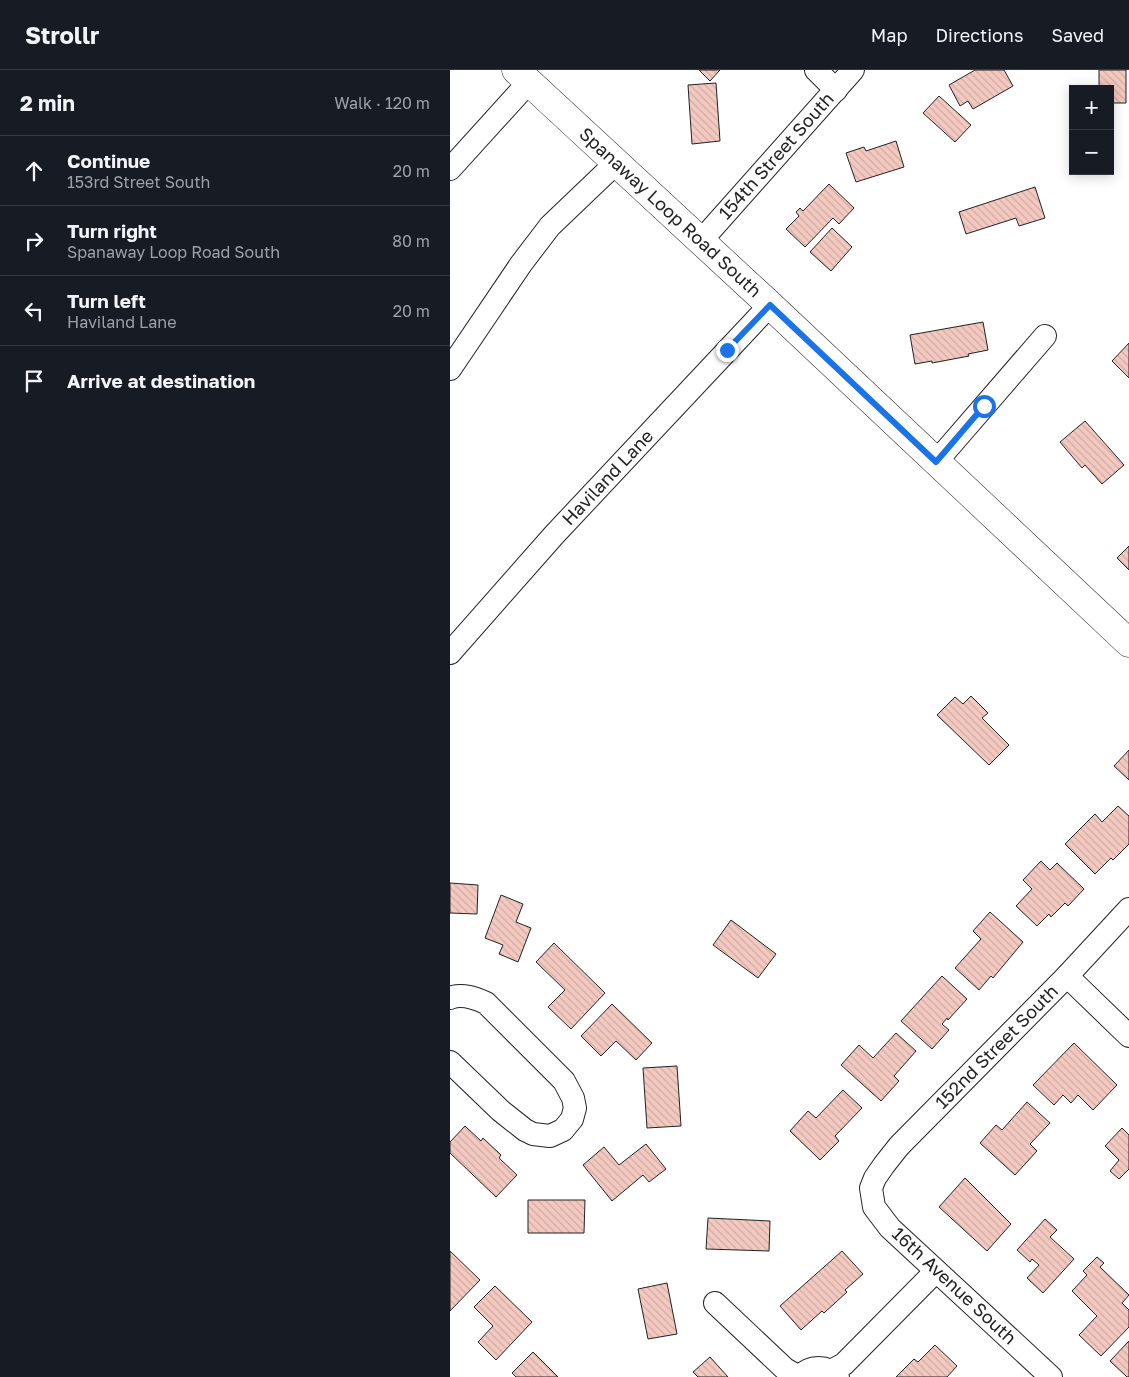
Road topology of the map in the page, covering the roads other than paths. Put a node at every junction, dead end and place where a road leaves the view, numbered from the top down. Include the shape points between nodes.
1 (816, 70) edge
2 (853, 70) edge
3 (522, 76) edge
4 (836, 90) junction
5 (616, 164) junction
6 (450, 169) edge
7 (700, 242) junction
8 (770, 305) junction
9 (1045, 336) dead end
10 (450, 369) edge
11 (936, 462) junction
12 (1129, 643) edge
13 (450, 653) edge
14 (1129, 909) edge
15 (1067, 976) junction
16 (452, 997) edge
17 (1129, 1036) edge
18 (450, 1062) edge
19 (871, 1188) joint
20 (936, 1271) junction
21 (716, 1302) dead end
22 (834, 1374) edge
23 (1051, 1377) edge

1 - 4 street
2 - 4 street, 154th Street South
3 - 5 main road, Spanaway Loop Road South
3 - 6 street
4 - 7 street, 154th Street South
5 - 7 main road, Spanaway Loop Road South
5 - 10 street via 550,226
7 - 8 main road, Spanaway Loop Road South
8 - 11 main road, Spanaway Loop Road South
8 - 13 street, Haviland Lane via 554,535
9 - 11 street
11 - 12 main road, Spanaway Loop Road South
14 - 15 street, 152nd Street South
15 - 17 street
15 - 19 street, 152nd Street South via 899,1146
16 - 18 street via 474,998 486,1004 564,1081 573,1098 572,1119 563,1130 550,1136 524,1130
19 - 20 street, 16th Avenue South via 878,1213
20 - 22 street
20 - 23 street, 16th Avenue South
21 - 22 street via 785,1369 799,1377 818,1368

